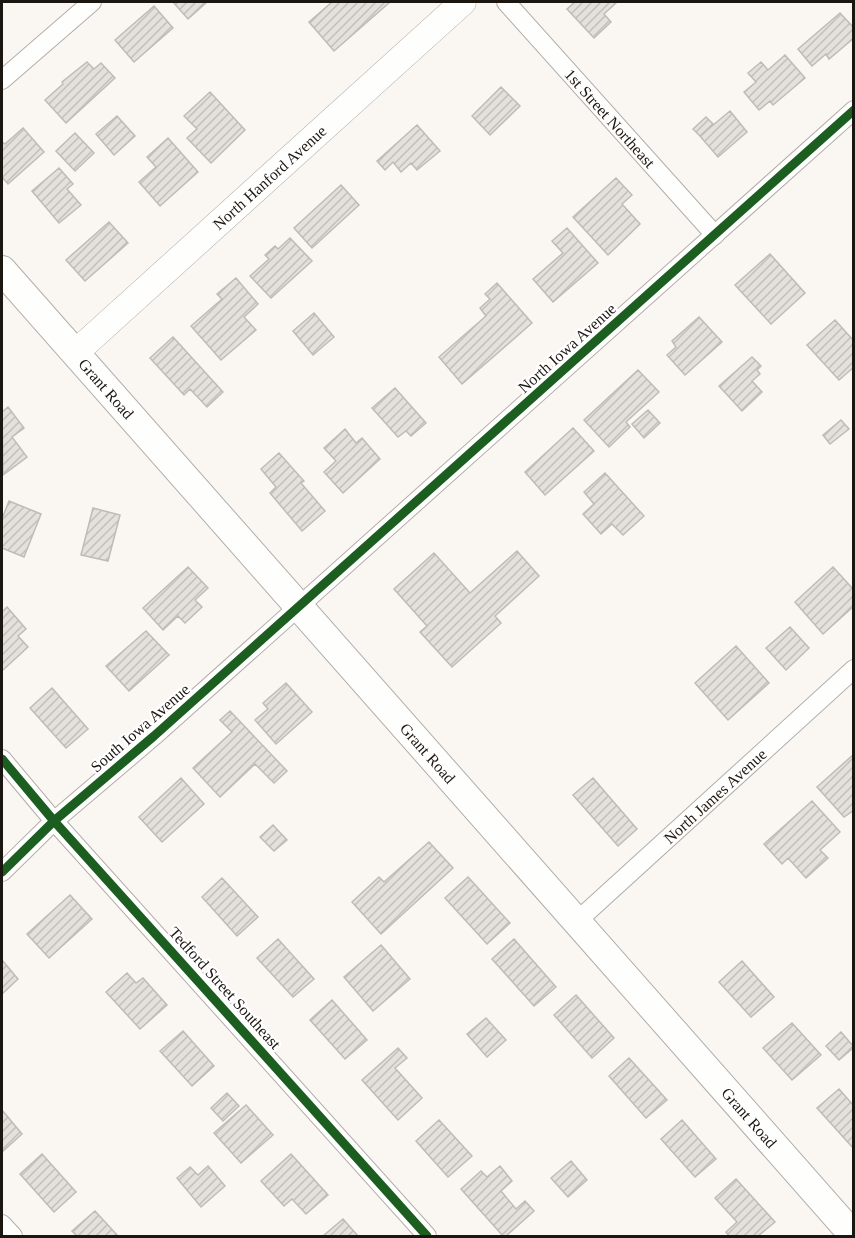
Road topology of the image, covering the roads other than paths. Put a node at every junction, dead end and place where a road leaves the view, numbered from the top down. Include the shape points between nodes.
1 (92, 2) edge
2 (463, 2) edge
3 (506, 2) edge
4 (2, 80) edge
5 (854, 110) edge
6 (715, 235) junction
7 (2, 270) edge
8 (75, 353) junction
9 (299, 607) junction
10 (854, 669) edge
11 (2, 759) edge
12 (54, 821) junction
13 (2, 872) edge
14 (575, 922) junction
15 (2, 1224) edge
16 (853, 1234) edge
17 (13, 1236) edge
18 (427, 1236) edge

1 - 4 street
2 - 8 street, North Hanford Avenue
3 - 6 street, 1st Street Northeast
5 - 6 street, North Iowa Avenue
6 - 9 street, North Iowa Avenue
7 - 8 main road, Grant Road
8 - 9 main road, Grant Road
9 - 12 street, South Iowa Avenue
9 - 14 main road, Grant Road
10 - 14 street, North James Avenue
11 - 12 street, Tedford Street Southeast
12 - 13 street, South Iowa Avenue
12 - 18 street, Tedford Street Southeast
14 - 16 main road, Grant Road
15 - 17 street

